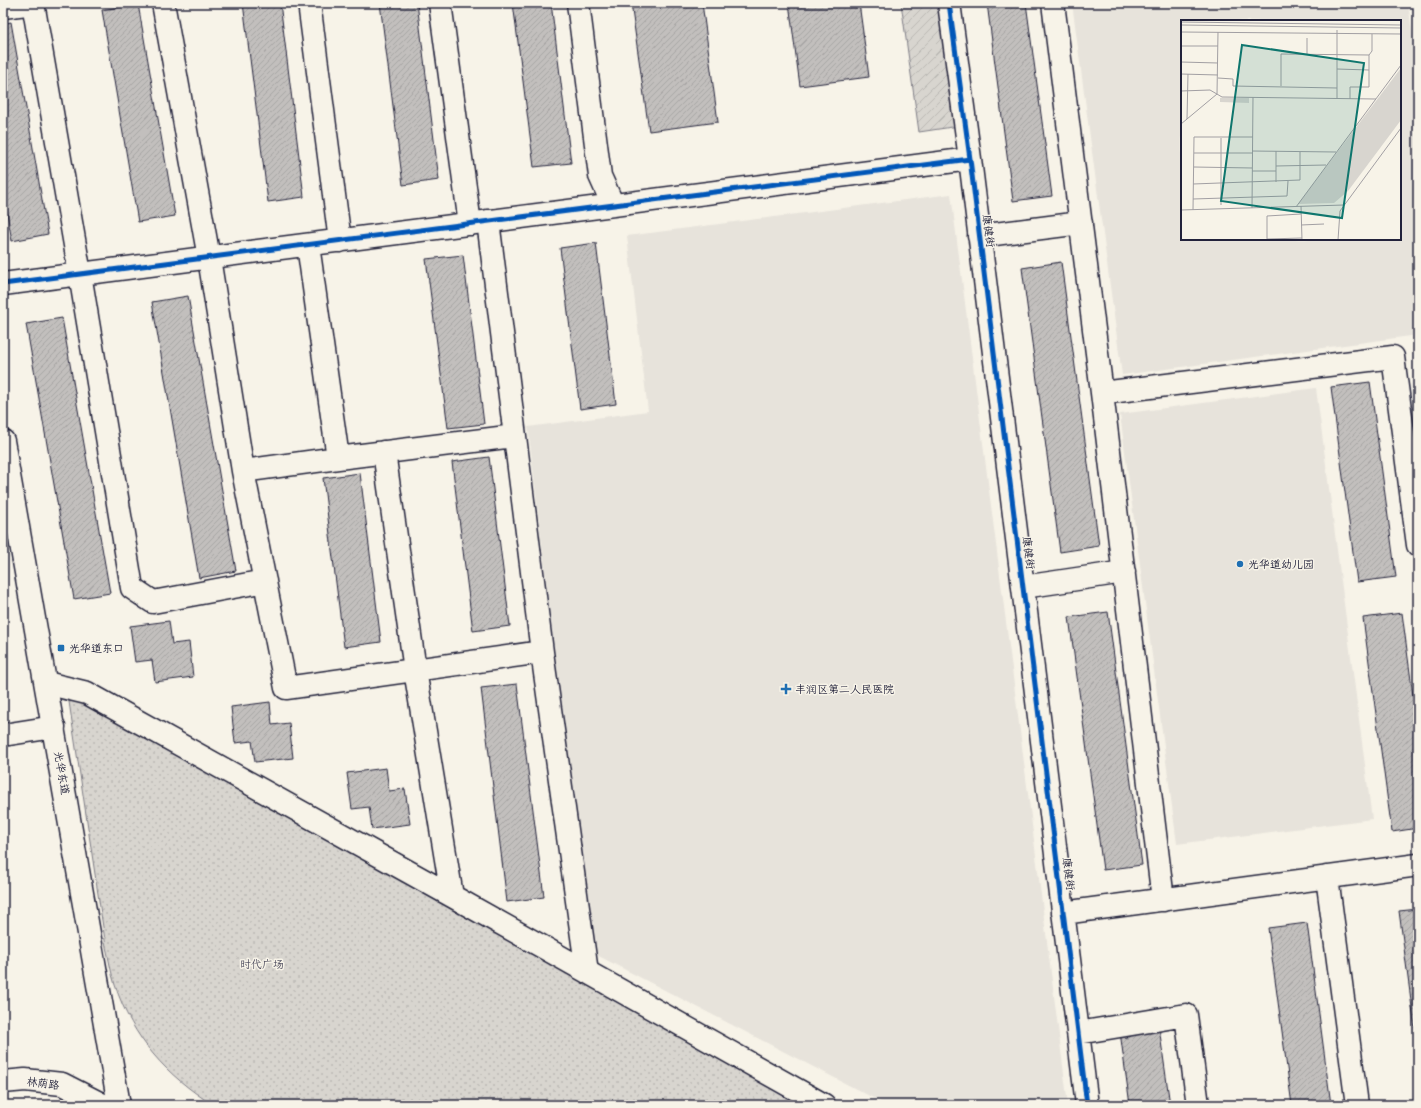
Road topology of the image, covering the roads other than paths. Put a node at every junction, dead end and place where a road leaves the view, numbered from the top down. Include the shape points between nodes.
1 (34, 3) edge
2 (163, 3) edge
3 (309, 3) edge
4 (440, 3) edge
5 (578, 3) edge
6 (949, 3) edge
7 (1053, 3) edge
8 (3, 7) edge
9 (970, 159) junction
10 (613, 205) junction
11 (479, 223) junction
12 (1081, 223) junction
13 (979, 236) junction
14 (340, 241) junction
15 (308, 245) junction
16 (209, 258) junction
17 (80, 274) junction
18 (3, 284) edge
19 (1102, 393) junction
20 (515, 436) junction
21 (3, 441) edge
22 (384, 452) junction
23 (338, 458) junction
24 (243, 471) junction
25 (1418, 545) edge
26 (1124, 572) junction
27 (265, 582) junction
28 (1023, 587) junction
29 (542, 652) junction
30 (416, 670) junction
31 (46, 683) junction
32 (54, 727) junction
33 (3, 735) edge
34 (1418, 865) edge
35 (1327, 877) junction
36 (452, 896) junction
37 (1163, 900) junction
38 (1063, 913) junction
39 (586, 972) junction
40 (1078, 1033) junction
41 (3, 1082) edge
42 (103, 1105) edge
43 (119, 1105) edge
44 (824, 1105) edge
45 (1087, 1105) edge
46 (1198, 1105) edge
47 (1357, 1105) edge

1 - 8 street
1 - 17 street
2 - 16 street
3 - 14 street
4 - 11 street
5 - 10 street via 600,176
6 - 9 street, 康健街
7 - 12 street
9 - 10 street
9 - 13 street, 康健街
10 - 11 street
11 - 14 street
11 - 20 street
12 - 13 street
12 - 19 street
13 - 28 street, 康健街
14 - 15 street
15 - 16 street
15 - 23 street
16 - 17 street
16 - 24 street
17 - 18 street
17 - 27 street via 132,588 153,602
19 - 25 street via 1393,356
19 - 26 street
20 - 22 street
20 - 29 street
21 - 31 street, 光华东道
22 - 23 street
22 - 30 street
23 - 24 street
24 - 27 street
26 - 28 street
26 - 37 street
27 - 30 street via 286,688
28 - 38 street, 康健街
29 - 30 street
29 - 39 street
30 - 36 street
31 - 32 street, 光华东道
31 - 36 street via 87,694
32 - 33 street
32 - 43 street, 光华东道
34 - 35 street
35 - 37 street
35 - 47 street
36 - 39 street
37 - 38 street
38 - 40 street, 康健街
39 - 44 street
40 - 45 street, 康健街
40 - 46 street via 1186,1015
41 - 42 street, 林荫路 via 25,1080 62,1084

